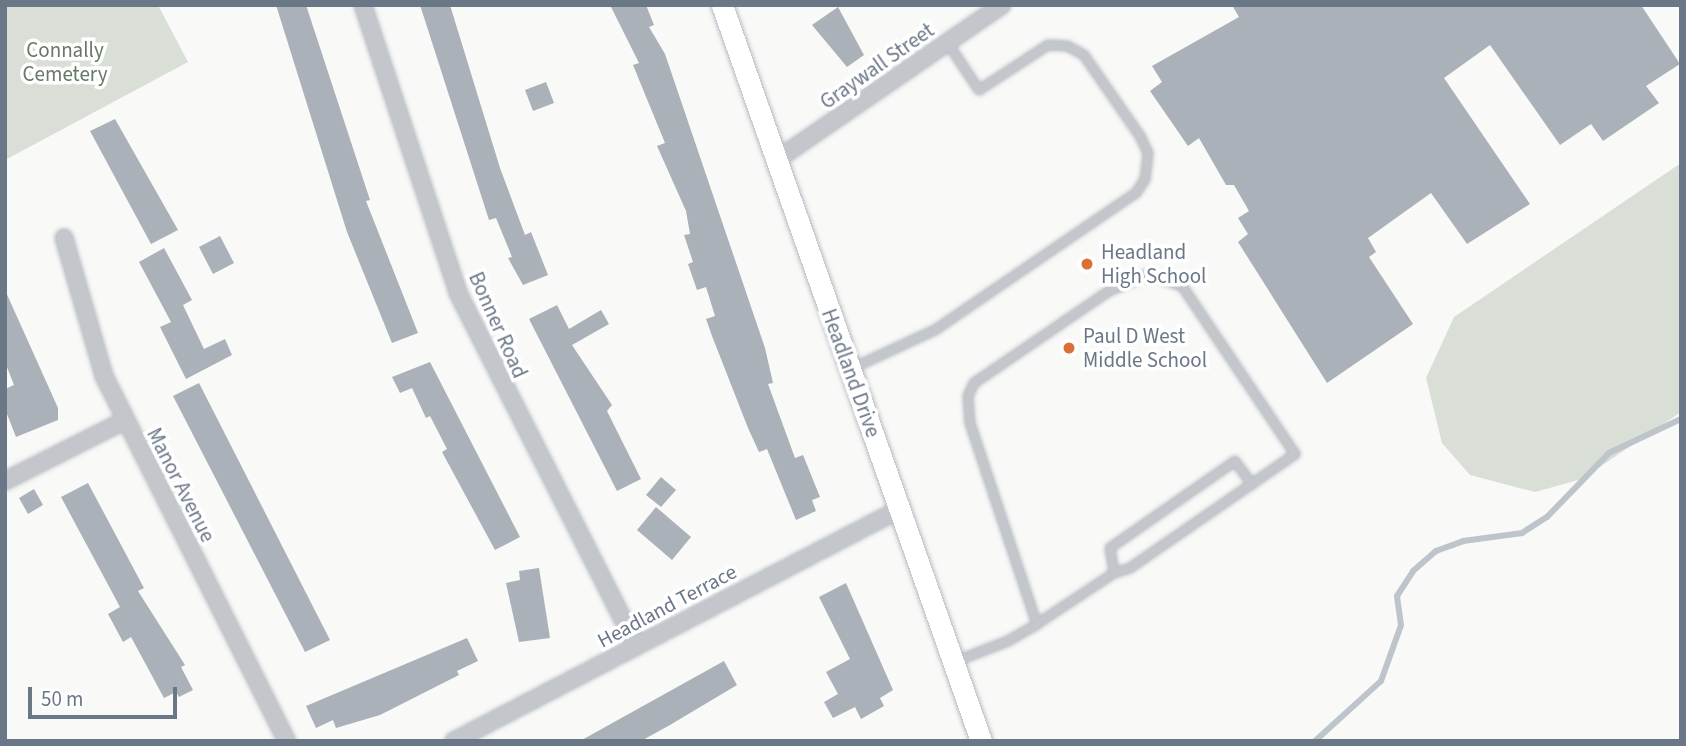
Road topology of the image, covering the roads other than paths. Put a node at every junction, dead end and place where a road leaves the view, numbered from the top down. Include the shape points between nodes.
1 (363, 5) edge
2 (722, 5) edge
3 (1002, 5) edge
4 (947, 43) junction
5 (775, 161) junction
6 (64, 238) dead end
7 (850, 369) junction
8 (124, 421) junction
9 (5, 481) edge
10 (1252, 484) junction
11 (900, 509) junction
12 (1114, 573) junction
13 (1037, 624) junction
14 (636, 646) junction
15 (954, 662) junction
16 (288, 741) edge
17 (454, 741) edge
18 (981, 741) edge

1 - 14 street, Bonner Road via 458,293
2 - 5 main road, Headland Drive
3 - 4 street, Graywall Street
4 - 5 street, Graywall Street
4 - 7 lane via 979,90 1048,45 1068,46 1084,55 1140,136 1148,153 1145,179 1136,193 935,330
5 - 7 main road, Headland Drive
6 - 8 street, Manor Avenue via 104,376
7 - 11 main road, Headland Drive
8 - 9 street
8 - 16 street, Manor Avenue
10 - 12 lane via 1130,568
10 - 12 lane via 1235,461 1110,548
10 - 13 lane via 1295,454 1182,286 1149,274 1109,291 974,383 968,396 970,423
11 - 14 street, Headland Terrace
11 - 15 main road, Headland Drive
12 - 13 lane
13 - 15 lane
14 - 17 street, Headland Terrace
15 - 18 main road, Headland Drive

